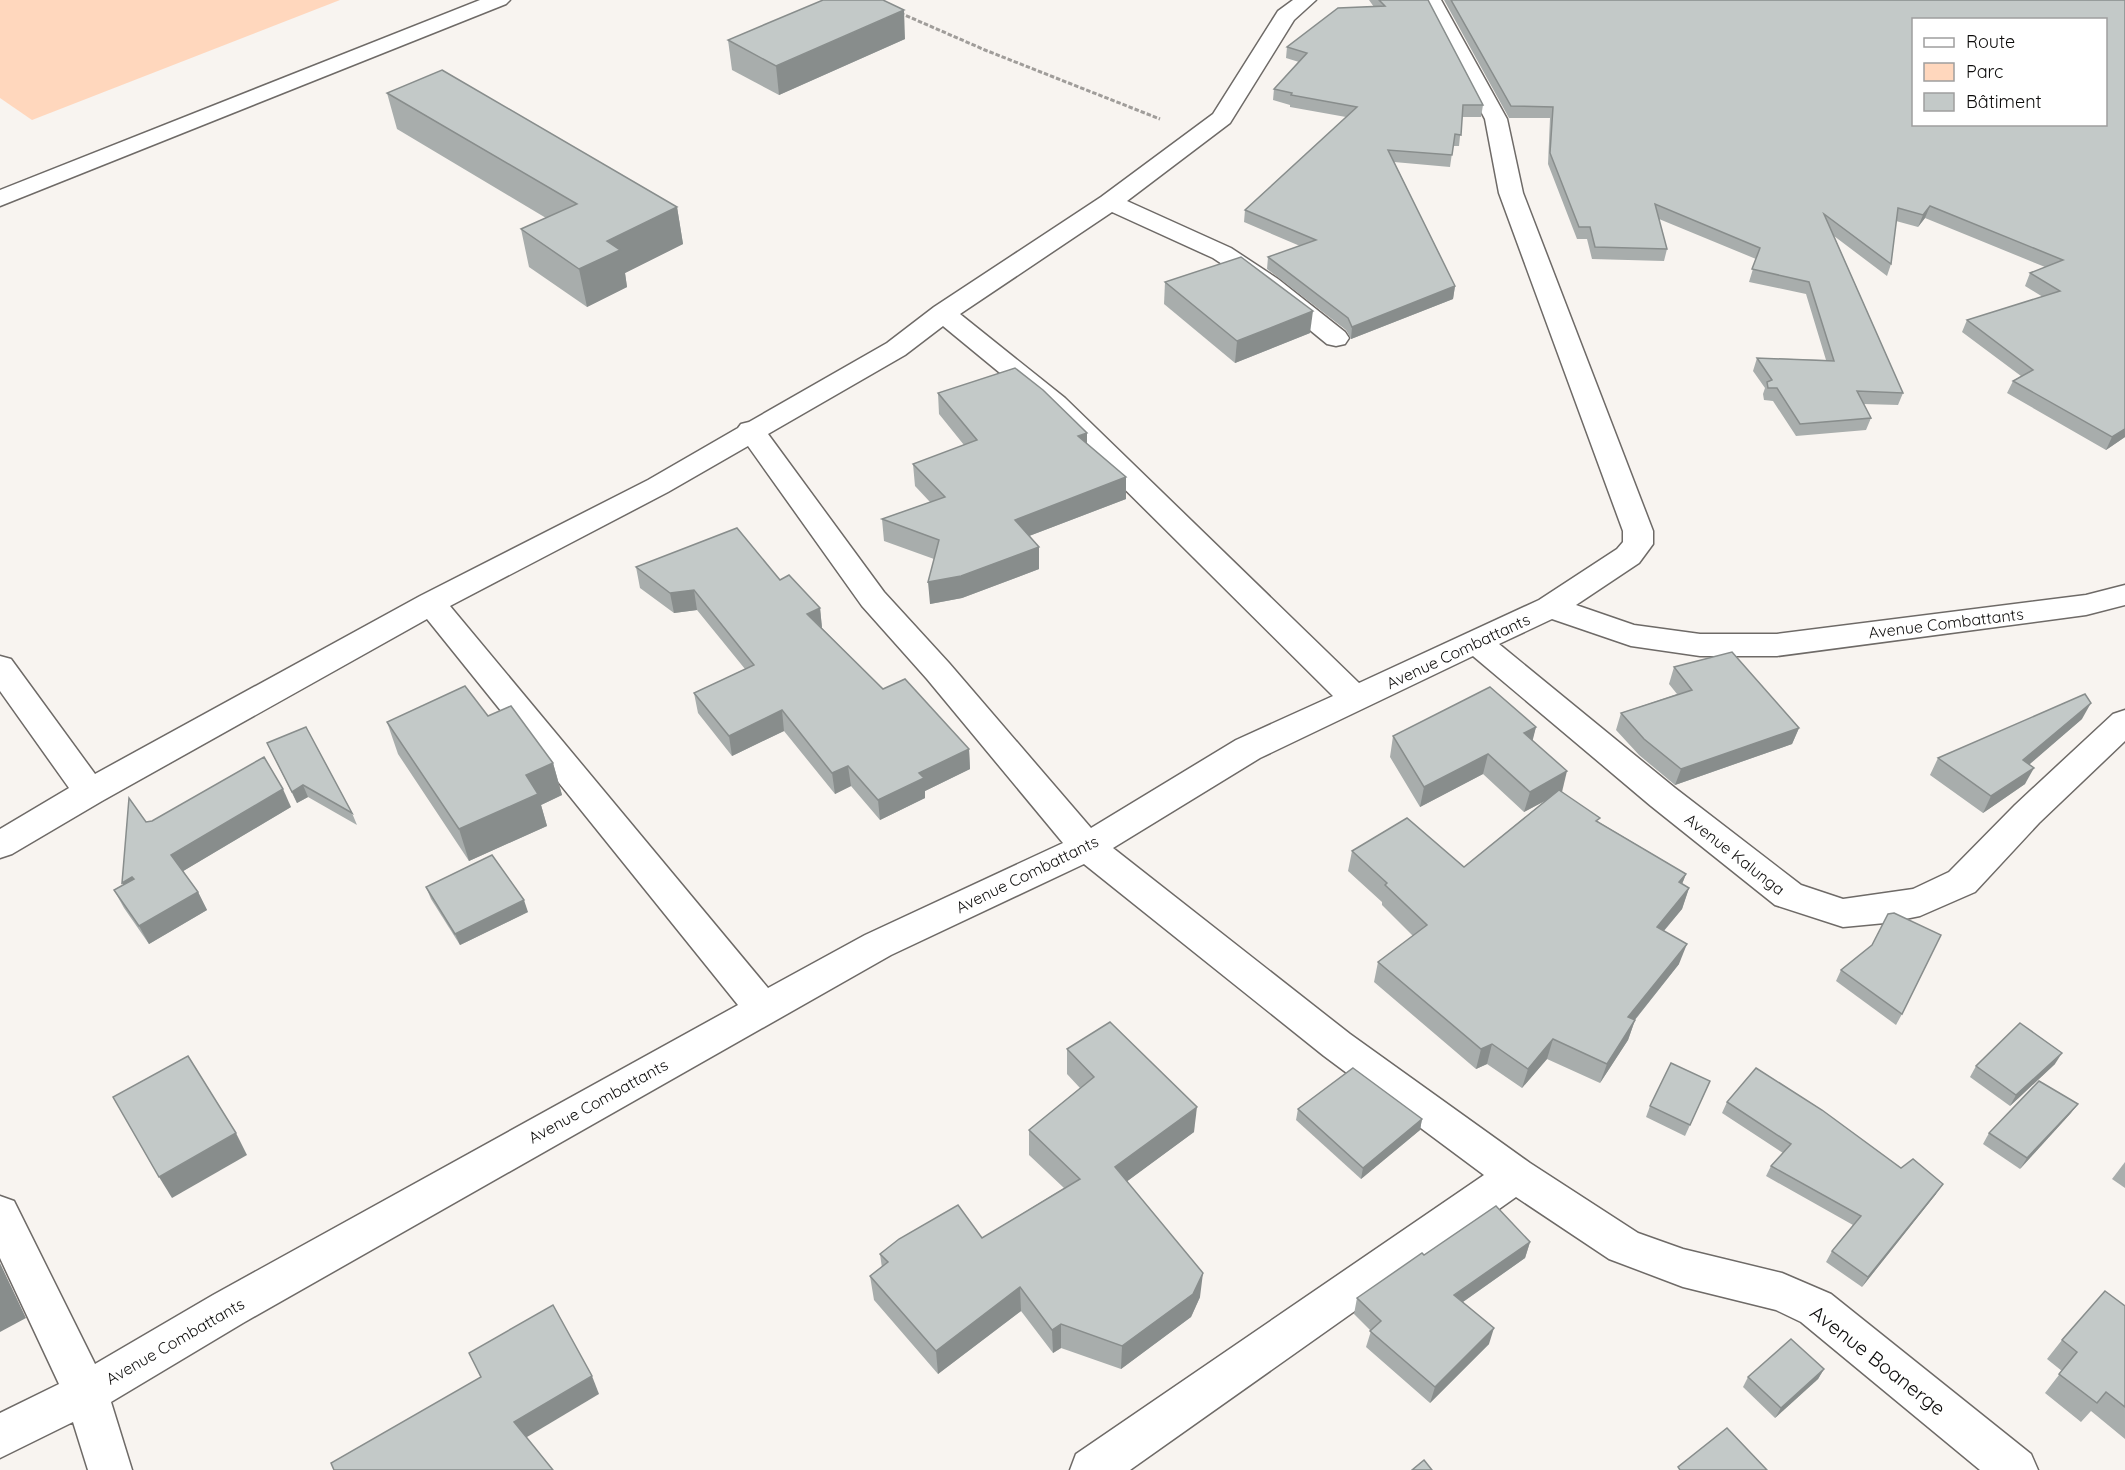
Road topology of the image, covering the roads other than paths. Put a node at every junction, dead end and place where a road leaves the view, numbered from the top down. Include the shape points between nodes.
1 (499, 0) edge
2 (1306, 0) edge
3 (1430, 0) edge
4 (0, 199) edge
5 (1110, 202) junction
6 (943, 313) junction
7 (1336, 338) dead end
8 (751, 430) junction
9 (2125, 595) edge
10 (431, 603) junction
11 (1550, 607) junction
12 (1478, 643) junction
13 (0, 667) edge
14 (1356, 699) junction
15 (2125, 722) edge
16 (90, 792) junction
17 (0, 845) edge
18 (1087, 847) junction
19 (763, 1009) junction
20 (1516, 1175) junction
21 (0, 1214) edge
22 (86, 1393) junction
23 (0, 1436) edge
24 (110, 1470) edge
25 (1092, 1470) edge
26 (2015, 1470) edge

1 - 4 street
2 - 5 street via 1286,16 1222,118
3 - 11 street via 1496,119 1511,193 1638,531 1638,544 1628,556
5 - 6 street
5 - 7 street via 1222,253 1269,284
6 - 8 street via 857,373
6 - 14 street via 1055,404
8 - 10 street via 658,486
8 - 18 street, Avenue Boanerge via 873,599
9 - 11 street, Avenue Combattants via 2085,605 1777,645 1700,645 1631,635
10 - 16 street
10 - 19 street
11 - 12 street, Avenue Combattants
12 - 14 street, Avenue Combattants
12 - 15 street, Avenue Kalunga via 1788,896 1843,913 1920,902 1962,882
13 - 16 street
14 - 18 street, Avenue Combattants via 1248,749
16 - 17 street
18 - 19 street, Avenue Combattants via 878,945
18 - 20 street, Avenue Boanerge via 1337,1045
19 - 22 street, Avenue Combattants via 228,1309
20 - 25 street
20 - 26 street, Avenue Boanerge via 1624,1246 1683,1268 1782,1292 1816,1308
21 - 22 street
22 - 23 street, Avenue Combattants
22 - 24 street

